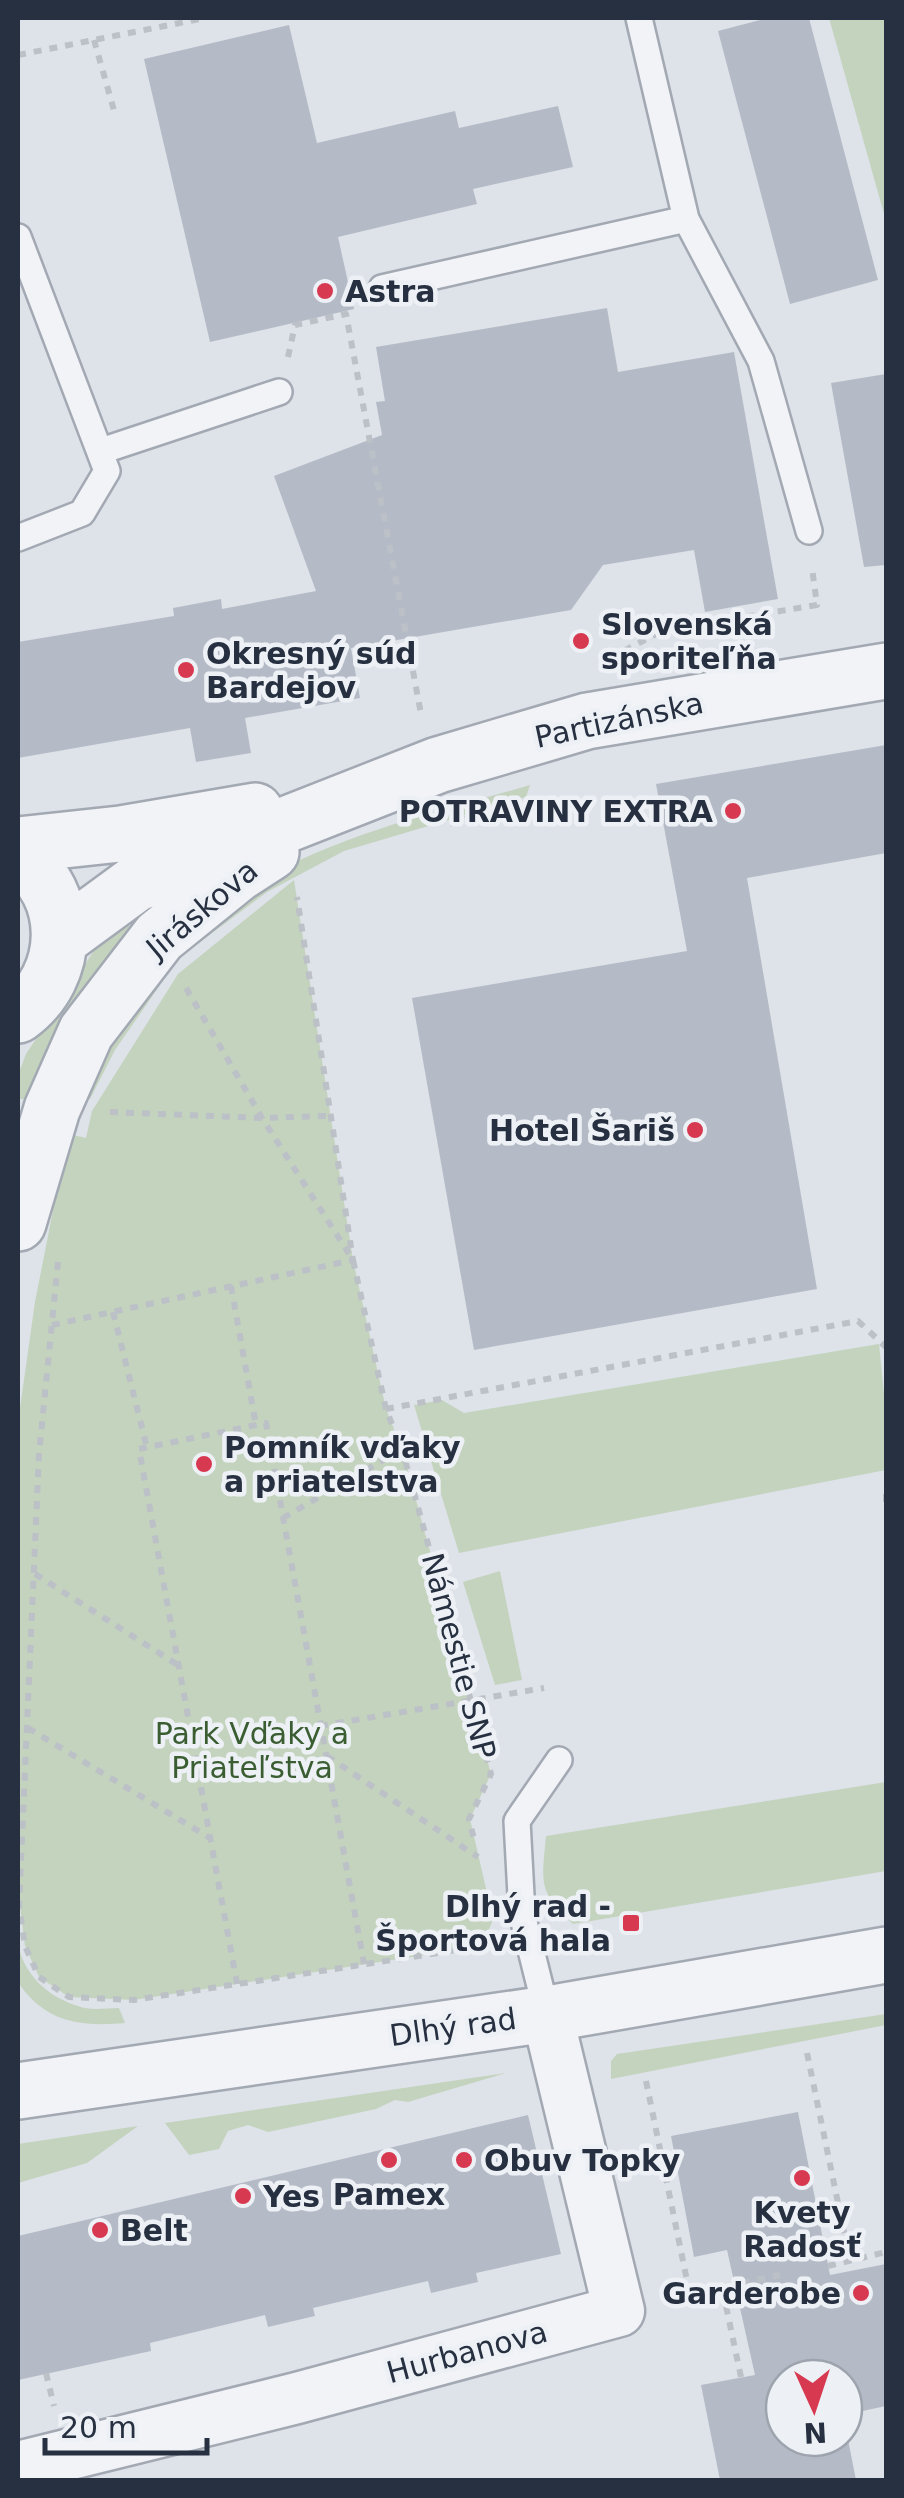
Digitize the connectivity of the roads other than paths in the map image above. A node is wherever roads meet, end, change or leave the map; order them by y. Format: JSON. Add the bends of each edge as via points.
{"nodes":[{"id":1,"x":640,"y":18,"type":"edge"},
{"id":2,"x":686,"y":218,"type":"junction"},
{"id":3,"x":18,"y":237,"type":"edge"},
{"id":4,"x":382,"y":288,"type":"dead end"},
{"id":5,"x":280,"y":392,"type":"road end"},
{"id":6,"x":101,"y":451,"type":"junction"},
{"id":7,"x":808,"y":532,"type":"dead end"},
{"id":8,"x":18,"y":538,"type":"edge"},
{"id":9,"x":886,"y":671,"type":"edge"},
{"id":10,"x":357,"y":794,"type":"junction"},
{"id":11,"x":18,"y":845,"type":"edge"},
{"id":12,"x":18,"y":856,"type":"edge"},
{"id":13,"x":60,"y":938,"type":"junction"},
{"id":14,"x":19,"y":1016,"type":"edge"},
{"id":15,"x":39,"y":1237,"type":"edge"},
{"id":16,"x":559,"y":1760,"type":"dead end"},
{"id":17,"x":886,"y":1956,"type":"edge"},
{"id":18,"x":547,"y":2014,"type":"junction"},
{"id":19,"x":18,"y":2091,"type":"edge"},
{"id":20,"x":18,"y":2468,"type":"edge"}],
"edges":[{"from":1,"to":2,"type":"lane"},
{"from":2,"to":4,"type":"lane"},
{"from":2,"to":7,"type":"lane","via":[[761,361]]},
{"from":3,"to":6,"type":"lane"},
{"from":5,"to":6,"type":"lane"},
{"from":6,"to":8,"type":"lane","via":[[107,471],[82,513]]},
{"from":9,"to":10,"type":"street","name":"Partizánska","via":[[587,721]]},
{"from":10,"to":11,"type":"street","name":"Partizánska"},
{"from":10,"to":13,"type":"street","name":"Partizánska","via":[[134,884]]},
{"from":10,"to":15,"type":"street","name":"Jiráskova","via":[[237,874],[159,937],[86,1032],[52,1109]]},
{"from":12,"to":13,"type":"street","via":[[46,884]]},
{"from":13,"to":14,"type":"street","via":[[49,980]]},
{"from":16,"to":18,"type":"lane","via":[[517,1820],[522,1914]]},
{"from":17,"to":18,"type":"street","name":"Dlhý rad"},
{"from":18,"to":19,"type":"street","name":"Dlhý rad"},
{"from":18,"to":20,"type":"street","name":"Hurbanova","via":[[620,2311]]}]}
